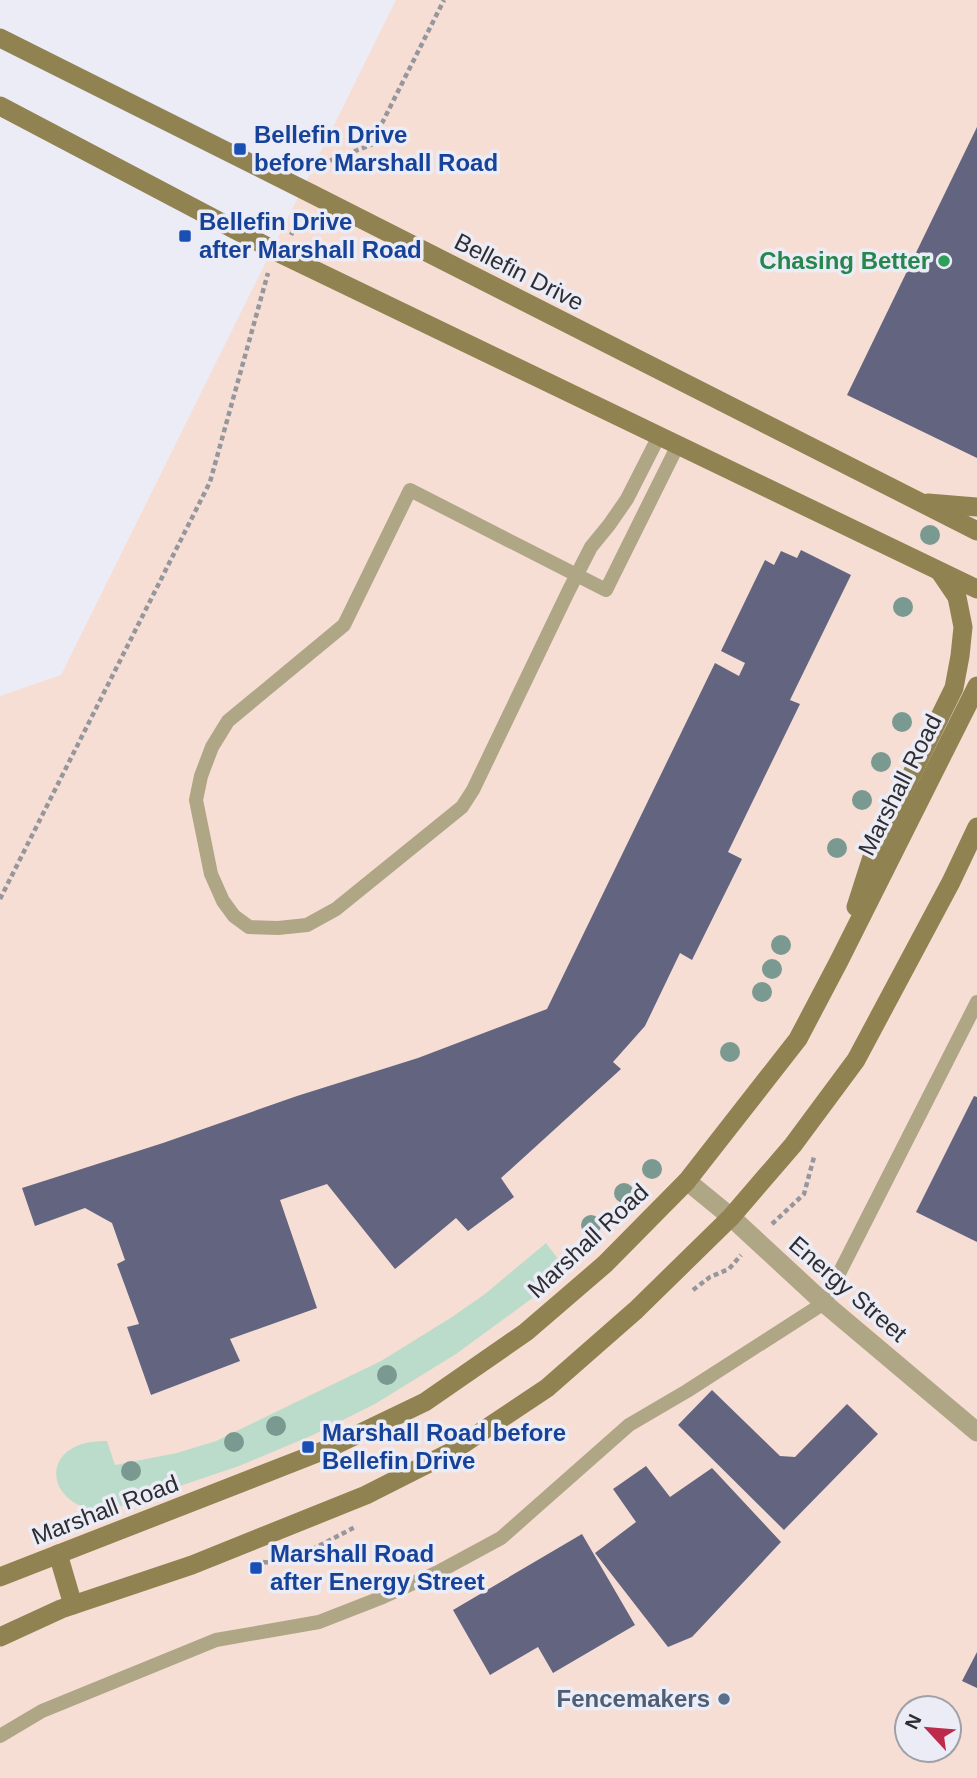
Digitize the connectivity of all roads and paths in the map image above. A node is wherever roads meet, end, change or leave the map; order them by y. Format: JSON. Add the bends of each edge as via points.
{"nodes":[{"id":1,"x":444,"y":0,"type":"edge"},
{"id":2,"x":0,"y":38,"type":"edge"},
{"id":3,"x":0,"y":106,"type":"edge"},
{"id":4,"x":312,"y":194,"type":"junction"},
{"id":5,"x":281,"y":254,"type":"junction"},
{"id":6,"x":659,"y":436,"type":"junction"},
{"id":7,"x":678,"y":445,"type":"junction"},
{"id":8,"x":917,"y":502,"type":"junction"},
{"id":9,"x":977,"y":506,"type":"edge"},
{"id":10,"x":977,"y":531,"type":"edge"},
{"id":11,"x":940,"y":572,"type":"junction"},
{"id":12,"x":577,"y":574,"type":"junction"},
{"id":13,"x":977,"y":589,"type":"edge"},
{"id":14,"x":977,"y":686,"type":"edge"},
{"id":15,"x":977,"y":827,"type":"edge"},
{"id":16,"x":0,"y":899,"type":"edge"},
{"id":17,"x":839,"y":961,"type":"junction"},
{"id":18,"x":977,"y":1002,"type":"edge"},
{"id":19,"x":687,"y":1181,"type":"junction"},
{"id":20,"x":731,"y":1217,"type":"junction"},
{"id":21,"x":824,"y":1303,"type":"junction"},
{"id":22,"x":977,"y":1432,"type":"edge"},
{"id":23,"x":58,"y":1554,"type":"junction"},
{"id":24,"x":0,"y":1577,"type":"edge"},
{"id":25,"x":73,"y":1605,"type":"junction"},
{"id":26,"x":0,"y":1637,"type":"edge"},
{"id":27,"x":0,"y":1736,"type":"edge"}],
"edges":[{"from":1,"to":4,"type":"path","via":[[371,145],[321,164]]},
{"from":2,"to":4,"type":"main road","name":"Bellefin Drive"},
{"from":3,"to":5,"type":"main road"},
{"from":4,"to":5,"type":"path"},
{"from":4,"to":8,"type":"main road","name":"Bellefin Drive"},
{"from":5,"to":6,"type":"main road"},
{"from":5,"to":16,"type":"path","via":[[267,274],[210,482]]},
{"from":6,"to":7,"type":"main road"},
{"from":6,"to":12,"type":"lane","via":[[627,499]]},
{"from":7,"to":11,"type":"main road"},
{"from":7,"to":12,"type":"lane","via":[[606,590]]},
{"from":8,"to":9,"type":"main road"},
{"from":8,"to":10,"type":"main road","name":"Bellefin Drive"},
{"from":11,"to":13,"type":"main road"},
{"from":11,"to":17,"type":"main road","via":[[957,597],[962,627],[954,688],[874,851]]},
{"from":12,"to":12,"type":"lane","via":[[410,490],[344,625],[228,721],[212,747],[195,800],[211,874],[234,916],[249,927],[307,925],[336,909],[462,807]]},
{"from":14,"to":17,"type":"main road","name":"Marshall Road"},
{"from":15,"to":20,"type":"main road","via":[[856,1060],[793,1145]]},
{"from":17,"to":19,"type":"main road","name":"Marshall Road","via":[[798,1039]]},
{"from":18,"to":21,"type":"lane"},
{"from":19,"to":20,"type":"street","name":"Energy Street"},
{"from":19,"to":23,"type":"main road","name":"Marshall Road","via":[[604,1264],[526,1332],[425,1402],[325,1450]]},
{"from":20,"to":21,"type":"street","name":"Energy Street"},
{"from":20,"to":25,"type":"main road","via":[[547,1388],[451,1451],[366,1495]]},
{"from":21,"to":22,"type":"street","name":"Energy Street"},
{"from":21,"to":27,"type":"lane","via":[[629,1425],[502,1538],[440,1571],[319,1622],[216,1640],[42,1711]]},
{"from":23,"to":24,"type":"main road","name":"Marshall Road"},
{"from":23,"to":25,"type":"main road"},
{"from":25,"to":26,"type":"main road"}]}
